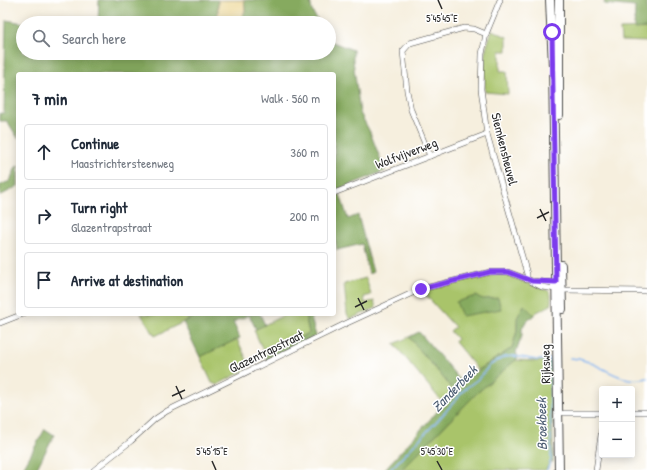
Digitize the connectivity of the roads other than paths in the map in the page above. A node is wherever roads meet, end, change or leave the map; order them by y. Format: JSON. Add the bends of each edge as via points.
{"nodes":[{"id":1,"x":500,"y":0,"type":"edge"},
{"id":2,"x":551,"y":0,"type":"edge"},
{"id":3,"x":559,"y":1,"type":"edge"},
{"id":4,"x":486,"y":34,"type":"junction"},
{"id":5,"x":487,"y":134,"type":"junction"},
{"id":6,"x":430,"y":156,"type":"junction"},
{"id":7,"x":336,"y":192,"type":"edge"},
{"id":8,"x":529,"y":280,"type":"junction"},
{"id":9,"x":558,"y":287,"type":"junction"},
{"id":10,"x":647,"y":291,"type":"edge"},
{"id":11,"x":559,"y":306,"type":"junction"},
{"id":12,"x":18,"y":316,"type":"edge"},
{"id":13,"x":0,"y":323,"type":"edge"},
{"id":14,"x":635,"y":412,"type":"edge"},
{"id":15,"x":647,"y":412,"type":"edge"},
{"id":16,"x":564,"y":413,"type":"junction"},
{"id":17,"x":599,"y":413,"type":"edge"},
{"id":18,"x":599,"y":449,"type":"edge"},
{"id":19,"x":94,"y":470,"type":"edge"},
{"id":20,"x":559,"y":470,"type":"edge"},
{"id":21,"x":564,"y":470,"type":"edge"},
{"id":22,"x":596,"y":470,"type":"edge"}],
"edges":[{"from":1,"to":4,"type":"street","name":"Siemkensheuvel"},
{"from":2,"to":3,"type":"main road","via":[[555,4]]},
{"from":2,"to":9,"type":"main road"},
{"from":3,"to":9,"type":"main road"},
{"from":4,"to":5,"type":"street","name":"Siemkensheuvel","via":[[482,54],[481,89]]},
{"from":4,"to":6,"type":"street","via":[[464,28],[410,43],[403,51],[404,72],[412,110]]},
{"from":5,"to":6,"type":"street","name":"Wolfvijverweg"},
{"from":5,"to":8,"type":"street","name":"Siemkensheuvel"},
{"from":6,"to":7,"type":"street","name":"Wolfvijverweg"},
{"from":8,"to":9,"type":"street","name":"Glazentrapstraat"},
{"from":8,"to":19,"type":"street","name":"Glazentrapstraat","via":[[508,272],[490,272],[421,289],[167,411]]},
{"from":9,"to":10,"type":"street","name":"Glazentrapstraat"},
{"from":9,"to":11,"type":"main road"},
{"from":11,"to":16,"type":"main road","name":"Rijksweg"},
{"from":11,"to":20,"type":"main road","name":"Rijksweg"},
{"from":12,"to":13,"type":"street"},
{"from":14,"to":15,"type":"street"},
{"from":16,"to":17,"type":"street"},
{"from":16,"to":21,"type":"main road","name":"Rijksweg"},
{"from":18,"to":22,"type":"street"}]}
